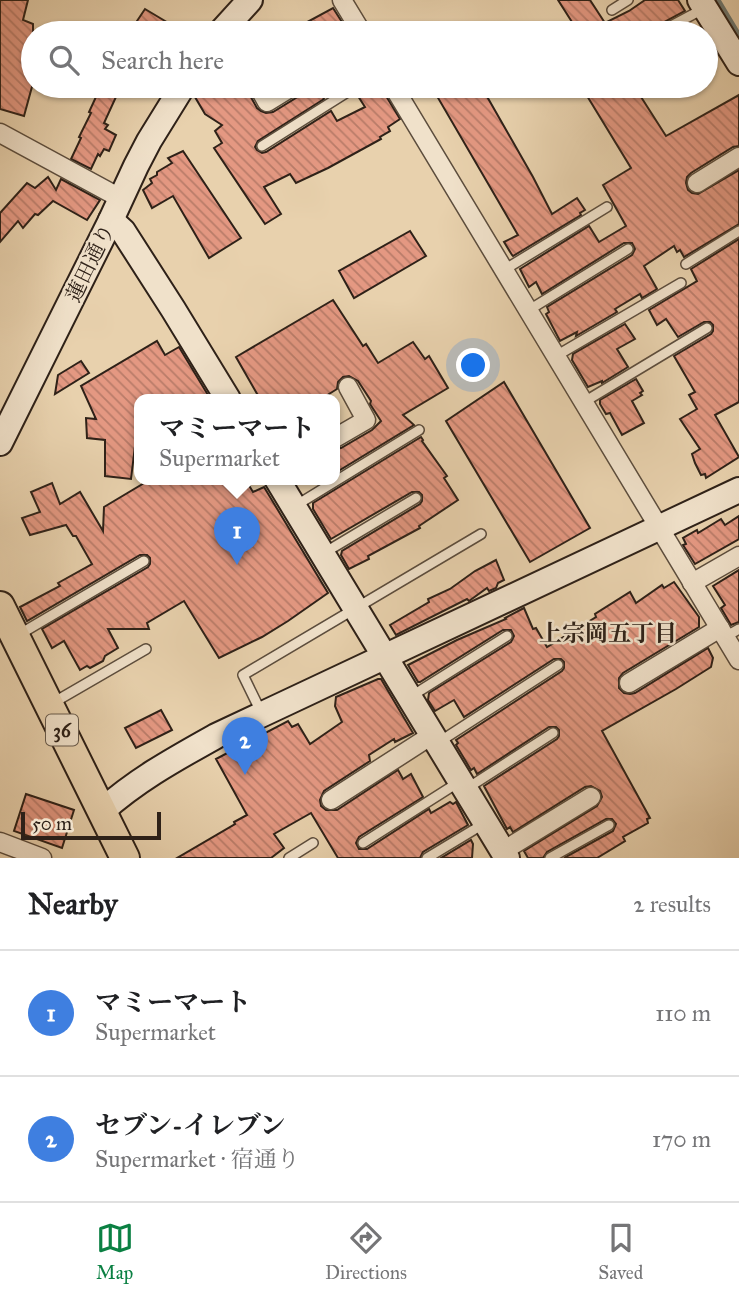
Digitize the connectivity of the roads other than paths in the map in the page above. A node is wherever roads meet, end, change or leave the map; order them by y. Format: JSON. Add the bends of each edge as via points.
{"nodes":[{"id":1,"x":250,"y":0,"type":"edge"},
{"id":2,"x":342,"y":0,"type":"edge"},
{"id":3,"x":628,"y":0,"type":"edge"},
{"id":4,"x":703,"y":4,"type":"edge"},
{"id":5,"x":612,"y":9,"type":"dead end"},
{"id":6,"x":233,"y":21,"type":"edge"},
{"id":7,"x":355,"y":21,"type":"edge"},
{"id":8,"x":677,"y":21,"type":"edge"},
{"id":9,"x":713,"y":21,"type":"edge"},
{"id":10,"x":718,"y":29,"type":"edge"},
{"id":11,"x":739,"y":63,"type":"edge"},
{"id":12,"x":176,"y":98,"type":"edge"},
{"id":13,"x":338,"y":98,"type":"edge"},
{"id":14,"x":400,"y":98,"type":"edge"},
{"id":15,"x":0,"y":133,"type":"edge"},
{"id":16,"x":262,"y":146,"type":"dead end"},
{"id":17,"x":739,"y":156,"type":"edge"},
{"id":18,"x":697,"y":183,"type":"dead end"},
{"id":19,"x":607,"y":207,"type":"dead end"},
{"id":20,"x":116,"y":209,"type":"junction"},
{"id":21,"x":739,"y":231,"type":"edge"},
{"id":22,"x":628,"y":249,"type":"dead end"},
{"id":23,"x":686,"y":264,"type":"dead end"},
{"id":24,"x":504,"y":270,"type":"junction"},
{"id":25,"x":681,"y":282,"type":"dead end"},
{"id":26,"x":529,"y":310,"type":"junction"},
{"id":27,"x":707,"y":328,"type":"dead end"},
{"id":28,"x":556,"y":356,"type":"junction"},
{"id":29,"x":348,"y":387,"type":"dead end"},
{"id":30,"x":225,"y":394,"type":"edge"},
{"id":31,"x":584,"y":402,"type":"junction"},
{"id":32,"x":419,"y":430,"type":"dead end"},
{"id":33,"x":340,"y":435,"type":"edge"},
{"id":34,"x":0,"y":443,"type":"edge"},
{"id":35,"x":340,"y":478,"type":"edge"},
{"id":36,"x":281,"y":485,"type":"edge"},
{"id":37,"x":328,"y":485,"type":"edge"},
{"id":38,"x":739,"y":490,"type":"edge"},
{"id":39,"x":416,"y":498,"type":"dead end"},
{"id":40,"x":293,"y":506,"type":"junction"},
{"id":41,"x":481,"y":534,"type":"dead end"},
{"id":42,"x":664,"y":536,"type":"junction"},
{"id":43,"x":322,"y":554,"type":"junction"},
{"id":44,"x":739,"y":556,"type":"edge"},
{"id":45,"x":144,"y":561,"type":"dead end"},
{"id":46,"x":692,"y":583,"type":"junction"},
{"id":47,"x":0,"y":606,"type":"edge"},
{"id":48,"x":356,"y":609,"type":"junction"},
{"id":49,"x":728,"y":631,"type":"edge"},
{"id":50,"x":507,"y":636,"type":"dead end"},
{"id":51,"x":15,"y":637,"type":"junction"},
{"id":52,"x":146,"y":649,"type":"dead end"},
{"id":53,"x":385,"y":657,"type":"junction"},
{"id":54,"x":739,"y":660,"type":"edge"},
{"id":55,"x":558,"y":665,"type":"dead end"},
{"id":56,"x":629,"y":683,"type":"dead end"},
{"id":57,"x":404,"y":689,"type":"junction"},
{"id":58,"x":49,"y":705,"type":"junction"},
{"id":59,"x":262,"y":715,"type":"junction"},
{"id":60,"x":553,"y":733,"type":"dead end"},
{"id":61,"x":435,"y":739,"type":"junction"},
{"id":62,"x":463,"y":785,"type":"junction"},
{"id":63,"x":591,"y":797,"type":"dead end"},
{"id":64,"x":331,"y":800,"type":"dead end"},
{"id":65,"x":486,"y":822,"type":"junction"},
{"id":66,"x":610,"y":825,"type":"dead end"},
{"id":67,"x":114,"y":840,"type":"edge"},
{"id":68,"x":0,"y":842,"type":"edge"},
{"id":69,"x":313,"y":843,"type":"dead end"},
{"id":70,"x":363,"y":843,"type":"dead end"},
{"id":71,"x":505,"y":855,"type":"edge"},
{"id":72,"x":43,"y":858,"type":"edge"},
{"id":73,"x":289,"y":858,"type":"edge"},
{"id":74,"x":427,"y":858,"type":"edge"},
{"id":75,"x":550,"y":858,"type":"edge"}],
"edges":[{"from":1,"to":6,"type":"street"},
{"from":2,"to":7,"type":"street"},
{"from":3,"to":5,"type":"lane"},
{"from":4,"to":8,"type":"lane"},
{"from":4,"to":9,"type":"street"},
{"from":10,"to":11,"type":"street"},
{"from":12,"to":20,"type":"street","name":"蓮田通り"},
{"from":13,"to":16,"type":"lane"},
{"from":14,"to":24,"type":"street"},
{"from":15,"to":20,"type":"street"},
{"from":17,"to":18,"type":"street"},
{"from":19,"to":24,"type":"lane"},
{"from":20,"to":30,"type":"street","via":[[123,231]]},
{"from":20,"to":34,"type":"street","name":"蓮田通り"},
{"from":21,"to":23,"type":"lane"},
{"from":22,"to":26,"type":"lane"},
{"from":24,"to":26,"type":"street"},
{"from":25,"to":28,"type":"lane"},
{"from":26,"to":28,"type":"street"},
{"from":27,"to":31,"type":"lane"},
{"from":28,"to":31,"type":"street"},
{"from":29,"to":33,"type":"street","via":[[366,420]]},
{"from":31,"to":42,"type":"street"},
{"from":32,"to":35,"type":"lane"},
{"from":36,"to":40,"type":"street"},
{"from":37,"to":40,"type":"lane"},
{"from":38,"to":42,"type":"street"},
{"from":39,"to":43,"type":"lane"},
{"from":40,"to":43,"type":"street"},
{"from":41,"to":48,"type":"lane"},
{"from":42,"to":46,"type":"street"},
{"from":42,"to":53,"type":"street"},
{"from":43,"to":48,"type":"street"},
{"from":44,"to":46,"type":"street"},
{"from":45,"to":51,"type":"lane"},
{"from":46,"to":49,"type":"street"},
{"from":47,"to":51,"type":"main road","number":"36"},
{"from":48,"to":53,"type":"street"},
{"from":48,"to":59,"type":"lane","via":[[243,675]]},
{"from":49,"to":54,"type":"street"},
{"from":49,"to":56,"type":"street"},
{"from":50,"to":57,"type":"lane"},
{"from":51,"to":58,"type":"main road","number":"36"},
{"from":52,"to":58,"type":"lane"},
{"from":53,"to":57,"type":"street"},
{"from":53,"to":59,"type":"street"},
{"from":55,"to":61,"type":"lane"},
{"from":57,"to":61,"type":"street"},
{"from":58,"to":67,"type":"main road","number":"36"},
{"from":59,"to":67,"type":"street","via":[[216,736],[122,794]]},
{"from":60,"to":62,"type":"lane"},
{"from":61,"to":62,"type":"street"},
{"from":61,"to":64,"type":"street"},
{"from":62,"to":65,"type":"street"},
{"from":62,"to":70,"type":"lane"},
{"from":63,"to":71,"type":"street"},
{"from":65,"to":71,"type":"street"},
{"from":65,"to":74,"type":"lane"},
{"from":66,"to":75,"type":"lane"},
{"from":68,"to":72,"type":"street"},
{"from":69,"to":73,"type":"lane"}]}
